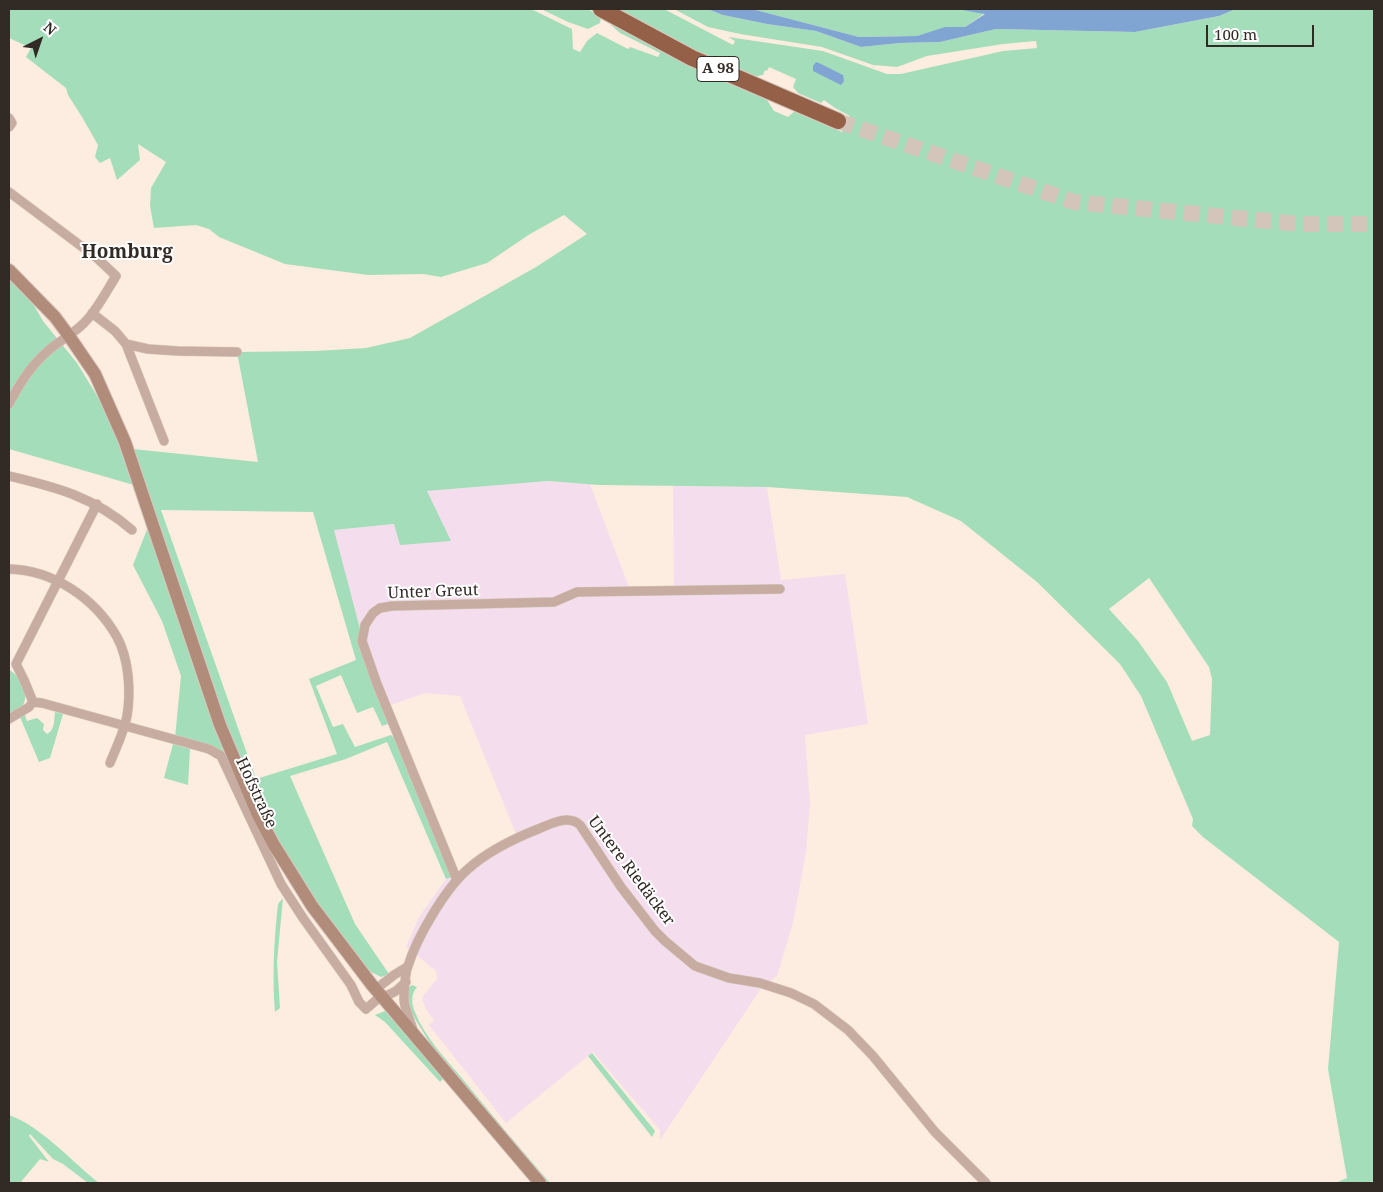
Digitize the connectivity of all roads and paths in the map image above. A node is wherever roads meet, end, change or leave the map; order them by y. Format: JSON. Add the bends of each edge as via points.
{"nodes":[{"id":1,"x":601,"y":9,"type":"edge"},
{"id":2,"x":9,"y":118,"type":"edge"},
{"id":3,"x":838,"y":121,"type":"tunnel mouth"},
{"id":4,"x":9,"y":128,"type":"edge"},
{"id":5,"x":9,"y":192,"type":"edge"},
{"id":6,"x":9,"y":270,"type":"edge"},
{"id":7,"x":92,"y":313,"type":"junction"},
{"id":8,"x":69,"y":336,"type":"junction"},
{"id":9,"x":126,"y":344,"type":"junction"},
{"id":10,"x":237,"y":352,"type":"dead end"},
{"id":11,"x":9,"y":404,"type":"edge"},
{"id":12,"x":164,"y":441,"type":"dead end"},
{"id":13,"x":9,"y":476,"type":"edge"},
{"id":14,"x":97,"y":504,"type":"junction"},
{"id":15,"x":132,"y":530,"type":"dead end"},
{"id":16,"x":9,"y":569,"type":"edge"},
{"id":17,"x":58,"y":581,"type":"junction"},
{"id":18,"x":780,"y":589,"type":"dead end"},
{"id":19,"x":12,"y":665,"type":"edge"},
{"id":20,"x":33,"y":702,"type":"junction"},
{"id":21,"x":9,"y":719,"type":"edge"},
{"id":22,"x":124,"y":727,"type":"junction"},
{"id":23,"x":110,"y":763,"type":"dead end"},
{"id":24,"x":457,"y":880,"type":"junction"},
{"id":25,"x":407,"y":967,"type":"junction"},
{"id":26,"x":406,"y":982,"type":"junction"},
{"id":27,"x":379,"y":992,"type":"junction"},
{"id":28,"x":417,"y":1039,"type":"junction"},
{"id":29,"x":540,"y":1183,"type":"edge"},
{"id":30,"x":986,"y":1183,"type":"edge"}],
"edges":[{"from":1,"to":3,"type":"highway","number":"A 98","via":[[692,58]]},
{"from":2,"to":4,"type":"street","via":[[12,123]]},
{"from":5,"to":7,"type":"street","via":[[116,276]]},
{"from":6,"to":8,"type":"main road","via":[[37,297]]},
{"from":7,"to":8,"type":"street"},
{"from":7,"to":9,"type":"street"},
{"from":8,"to":11,"type":"street","via":[[34,365]]},
{"from":8,"to":27,"type":"main road","via":[[95,374],[125,442],[220,725],[258,815],[312,906]]},
{"from":9,"to":10,"type":"street","via":[[148,349]]},
{"from":9,"to":12,"type":"street"},
{"from":13,"to":14,"type":"street","via":[[62,489]]},
{"from":14,"to":15,"type":"street"},
{"from":14,"to":17,"type":"street"},
{"from":16,"to":17,"type":"street","via":[[23,569]]},
{"from":17,"to":19,"type":"street"},
{"from":17,"to":22,"type":"street","via":[[89,603],[118,638],[128,682]]},
{"from":18,"to":24,"type":"street","name":"Unter Greut","via":[[577,592],[554,602],[392,606],[373,613],[365,625],[362,641]]},
{"from":19,"to":20,"type":"street","via":[[24,680]]},
{"from":20,"to":21,"type":"street","via":[[29,708]]},
{"from":20,"to":22,"type":"street","name":"Hofstraße"},
{"from":22,"to":23,"type":"street"},
{"from":22,"to":27,"type":"street","name":"Hofstraße","via":[[210,749],[221,756],[282,884],[359,1002],[366,1009]]},
{"from":24,"to":25,"type":"street","name":"Untere Riedäcker","via":[[435,910]]},
{"from":24,"to":30,"type":"street","name":"Untere Riedäcker","via":[[489,852],[559,820],[573,820],[580,825],[621,887],[665,941],[695,966],[729,978],[760,983],[814,1004],[848,1030],[873,1056],[935,1132]]},
{"from":25,"to":26,"type":"street","name":"Untere Riedäcker"},
{"from":25,"to":27,"type":"street","via":[[394,974]]},
{"from":26,"to":27,"type":"street","via":[[388,995]]},
{"from":26,"to":28,"type":"street","name":"Untere Riedäcker","via":[[404,1001]]},
{"from":27,"to":28,"type":"main road"},
{"from":28,"to":29,"type":"main road"}]}
